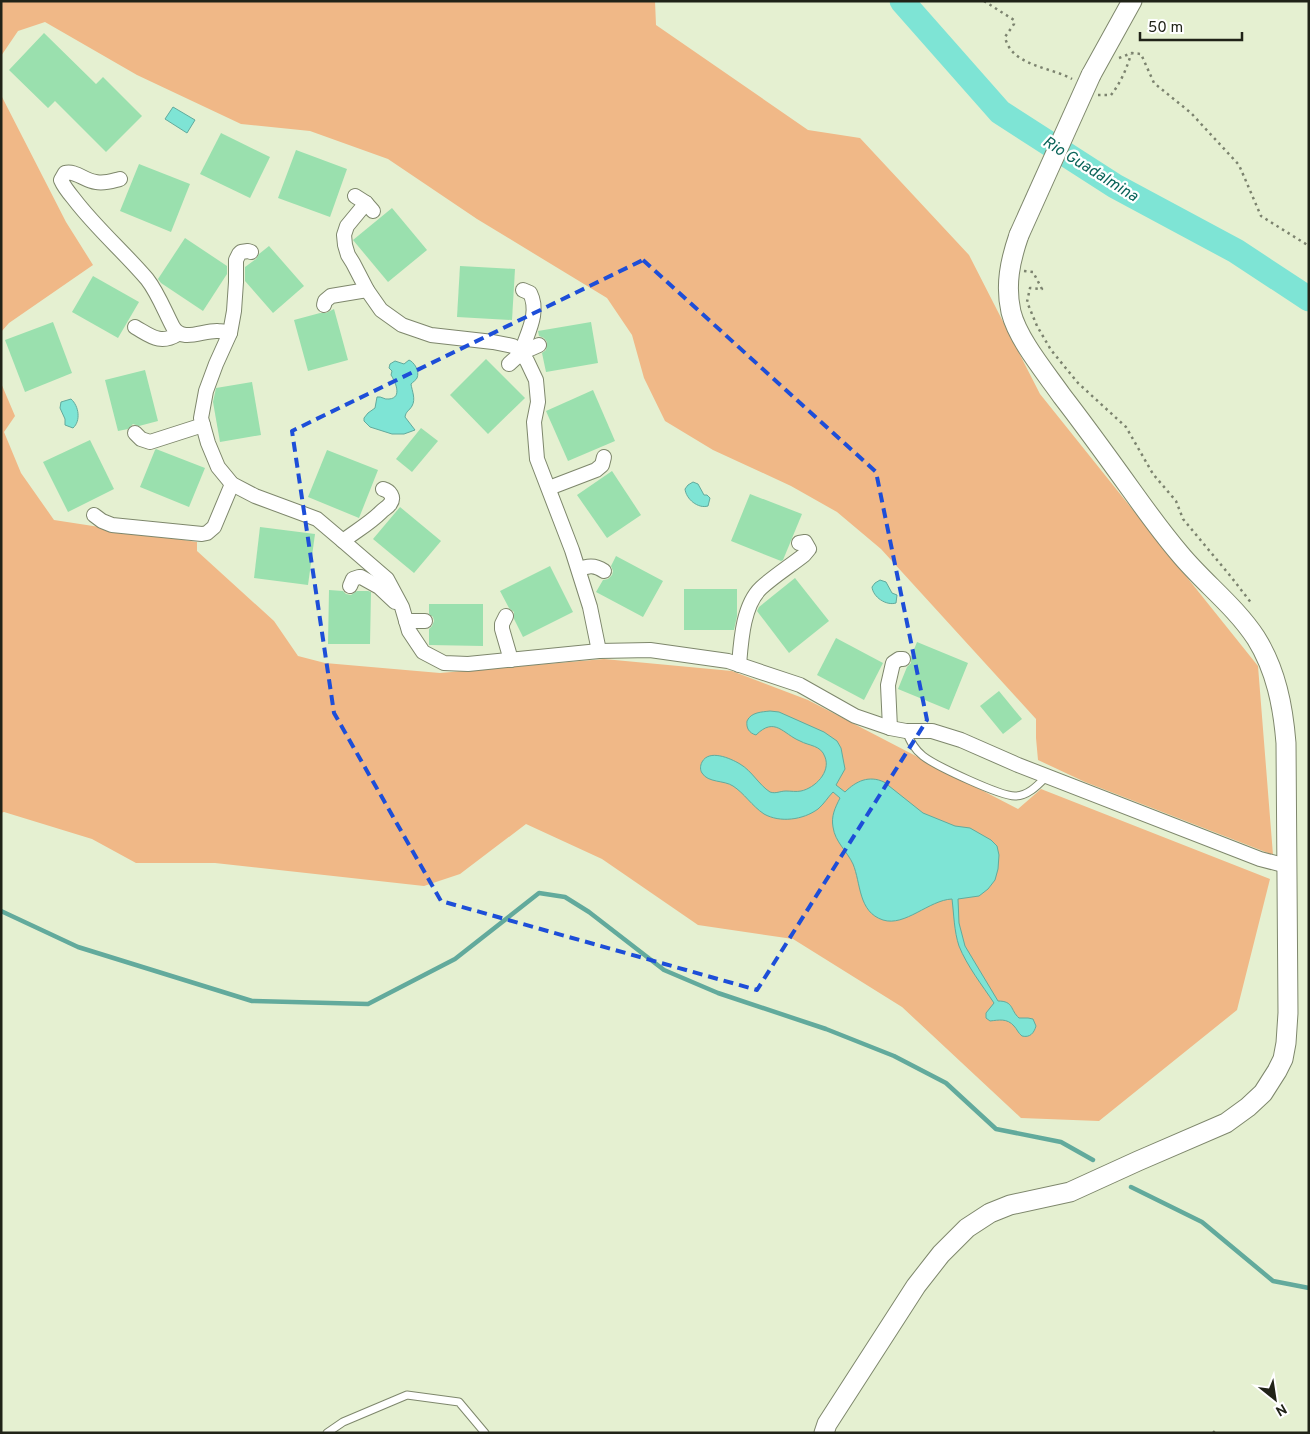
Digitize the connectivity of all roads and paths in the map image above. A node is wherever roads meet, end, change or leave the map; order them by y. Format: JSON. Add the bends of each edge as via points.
{"nodes":[{"id":1,"x":984,"y":1,"type":"edge"},
{"id":2,"x":1132,"y":1,"type":"edge"},
{"id":3,"x":1131,"y":54,"type":"junction"},
{"id":4,"x":1114,"y":62,"type":"dead end"},
{"id":5,"x":1087,"y":83,"type":"junction"},
{"id":6,"x":120,"y":179,"type":"dead end"},
{"id":7,"x":365,"y":203,"type":"dead end"},
{"id":8,"x":1309,"y":246,"type":"edge"},
{"id":9,"x":251,"y":252,"type":"dead end"},
{"id":10,"x":367,"y":290,"type":"junction"},
{"id":11,"x":523,"y":290,"type":"dead end"},
{"id":12,"x":324,"y":306,"type":"dead end"},
{"id":13,"x":135,"y":327,"type":"dead end"},
{"id":14,"x":230,"y":333,"type":"junction"},
{"id":15,"x":178,"y":334,"type":"junction"},
{"id":16,"x":539,"y":345,"type":"dead end"},
{"id":17,"x":521,"y":353,"type":"junction"},
{"id":18,"x":508,"y":364,"type":"dead end"},
{"id":19,"x":203,"y":425,"type":"junction"},
{"id":20,"x":135,"y":433,"type":"dead end"},
{"id":21,"x":604,"y":457,"type":"dead end"},
{"id":22,"x":232,"y":484,"type":"junction"},
{"id":23,"x":549,"y":488,"type":"junction"},
{"id":24,"x":383,"y":489,"type":"dead end"},
{"id":25,"x":94,"y":515,"type":"dead end"},
{"id":26,"x":343,"y":541,"type":"junction"},
{"id":27,"x":799,"y":543,"type":"dead end"},
{"id":28,"x":579,"y":570,"type":"junction"},
{"id":29,"x":604,"y":571,"type":"dead end"},
{"id":30,"x":350,"y":586,"type":"dead end"},
{"id":31,"x":402,"y":606,"type":"junction"},
{"id":32,"x":506,"y":616,"type":"dead end"},
{"id":33,"x":406,"y":621,"type":"junction"},
{"id":34,"x":426,"y":621,"type":"dead end"},
{"id":35,"x":599,"y":651,"type":"junction"},
{"id":36,"x":903,"y":659,"type":"dead end"},
{"id":37,"x":511,"y":660,"type":"junction"},
{"id":38,"x":739,"y":665,"type":"junction"},
{"id":39,"x":890,"y":728,"type":"junction"},
{"id":40,"x":906,"y":731,"type":"junction"},
{"id":41,"x":1047,"y":776,"type":"junction"},
{"id":42,"x":1287,"y":866,"type":"junction"},
{"id":43,"x":328,"y":1433,"type":"edge"},
{"id":44,"x":485,"y":1433,"type":"edge"},
{"id":45,"x":824,"y":1433,"type":"edge"}],
"edges":[{"from":1,"to":5,"type":"path","via":[[1014,20],[1005,36],[1006,43],[1016,55],[1038,67]]},
{"from":2,"to":5,"type":"street"},
{"from":3,"to":4,"type":"path"},
{"from":3,"to":5,"type":"path","via":[[1111,95],[1100,96]]},
{"from":3,"to":8,"type":"path","via":[[1141,54],[1154,83],[1191,113],[1239,165],[1261,216]]},
{"from":5,"to":42,"type":"street","bridge":true,"via":[[1011,257],[1008,280],[1011,313],[1038,362],[1167,539],[1256,638],[1273,674],[1284,717]]},
{"from":6,"to":15,"type":"street","via":[[95,182],[70,172],[65,173],[61,180],[98,228],[149,282]]},
{"from":7,"to":10,"type":"street","via":[[344,235],[348,255]]},
{"from":9,"to":14,"type":"street","via":[[241,252],[236,260]]},
{"from":10,"to":12,"type":"street","via":[[331,296]]},
{"from":10,"to":17,"type":"street","via":[[381,310],[402,325],[431,335],[513,346]]},
{"from":11,"to":17,"type":"street","via":[[531,295],[533,315]]},
{"from":13,"to":15,"type":"street","via":[[159,339]]},
{"from":14,"to":15,"type":"street"},
{"from":14,"to":19,"type":"street","via":[[206,391],[201,418]]},
{"from":16,"to":17,"type":"street"},
{"from":17,"to":18,"type":"street"},
{"from":17,"to":23,"type":"street","via":[[536,380],[538,402],[534,422],[537,459]]},
{"from":19,"to":20,"type":"street","via":[[150,442]]},
{"from":19,"to":22,"type":"street","via":[[218,467]]},
{"from":21,"to":23,"type":"street","via":[[597,473]]},
{"from":22,"to":25,"type":"street","via":[[214,527],[207,533],[112,524]]},
{"from":22,"to":26,"type":"street","via":[[282,513],[316,519]]},
{"from":23,"to":28,"type":"street"},
{"from":24,"to":26,"type":"street","via":[[391,494],[392,500],[385,513]]},
{"from":26,"to":31,"type":"street","via":[[387,579]]},
{"from":27,"to":38,"type":"street","via":[[805,542],[809,549],[776,581],[760,589],[745,604]]},
{"from":28,"to":29,"type":"street","via":[[591,566]]},
{"from":28,"to":35,"type":"street"},
{"from":30,"to":31,"type":"street","via":[[353,579],[361,577]]},
{"from":31,"to":33,"type":"street"},
{"from":32,"to":37,"type":"street","via":[[502,629]]},
{"from":33,"to":34,"type":"street"},
{"from":33,"to":37,"type":"street","via":[[423,652],[444,663]]},
{"from":35,"to":37,"type":"street"},
{"from":35,"to":38,"type":"street","via":[[650,650]]},
{"from":36,"to":39,"type":"street","via":[[893,663],[887,677]]},
{"from":38,"to":39,"type":"street","via":[[800,685],[855,716]]},
{"from":39,"to":40,"type":"street"},
{"from":40,"to":41,"type":"street","via":[[932,731],[961,740]]},
{"from":40,"to":41,"type":"lane","via":[[911,743],[923,756],[1006,794],[1014,796],[1029,792]]},
{"from":41,"to":42,"type":"street","via":[[1260,859]]},
{"from":42,"to":45,"type":"street","via":[[1286,1043],[1283,1059],[1263,1093],[1226,1123],[1070,1192],[1010,1205],[967,1228],[916,1286]]},
{"from":43,"to":44,"type":"lane","via":[[343,1422],[406,1395],[459,1402]]}]}
